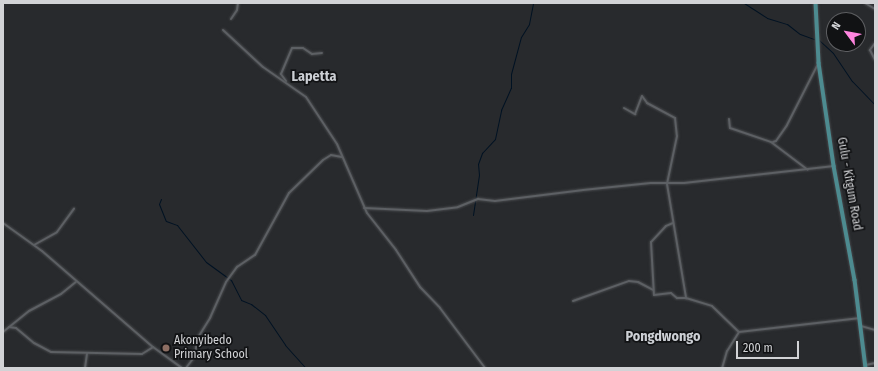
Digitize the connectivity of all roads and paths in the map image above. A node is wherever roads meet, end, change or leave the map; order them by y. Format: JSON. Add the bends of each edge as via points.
{"nodes":[{"id":1,"x":238,"y":3,"type":"edge"},
{"id":2,"x":816,"y":3,"type":"edge"},
{"id":3,"x":865,"y":3,"type":"edge"},
{"id":4,"x":875,"y":9,"type":"edge"},
{"id":5,"x":231,"y":19,"type":"dead end"},
{"id":6,"x":223,"y":30,"type":"dead end"},
{"id":7,"x":875,"y":43,"type":"edge"},
{"id":8,"x":322,"y":53,"type":"dead end"},
{"id":9,"x":875,"y":60,"type":"edge"},
{"id":10,"x":819,"y":63,"type":"junction"},
{"id":11,"x":288,"y":84,"type":"junction"},
{"id":12,"x":624,"y":108,"type":"dead end"},
{"id":13,"x":729,"y":119,"type":"dead end"},
{"id":14,"x":771,"y":142,"type":"junction"},
{"id":15,"x":342,"y":157,"type":"junction"},
{"id":16,"x":834,"y":166,"type":"junction"},
{"id":17,"x":809,"y":171,"type":"junction"},
{"id":18,"x":667,"y":184,"type":"junction"},
{"id":19,"x":364,"y":208,"type":"junction"},
{"id":20,"x":74,"y":209,"type":"dead end"},
{"id":21,"x":3,"y":223,"type":"edge"},
{"id":22,"x":673,"y":223,"type":"junction"},
{"id":23,"x":34,"y":245,"type":"junction"},
{"id":24,"x":76,"y":281,"type":"junction"},
{"id":25,"x":653,"y":290,"type":"junction"},
{"id":26,"x":686,"y":298,"type":"junction"},
{"id":27,"x":573,"y":301,"type":"dead end"},
{"id":28,"x":860,"y":318,"type":"junction"},
{"id":29,"x":16,"y":322,"type":"junction"},
{"id":30,"x":860,"y":326,"type":"junction"},
{"id":31,"x":9,"y":327,"type":"junction"},
{"id":32,"x":15,"y":328,"type":"junction"},
{"id":33,"x":875,"y":330,"type":"edge"},
{"id":34,"x":3,"y":332,"type":"edge"},
{"id":35,"x":739,"y":332,"type":"junction"},
{"id":36,"x":153,"y":347,"type":"junction"},
{"id":37,"x":87,"y":353,"type":"junction"},
{"id":38,"x":875,"y":363,"type":"edge"},
{"id":39,"x":866,"y":367,"type":"edge"},
{"id":40,"x":84,"y":368,"type":"edge"},
{"id":41,"x":182,"y":368,"type":"edge"},
{"id":42,"x":186,"y":368,"type":"edge"},
{"id":43,"x":485,"y":368,"type":"edge"},
{"id":44,"x":722,"y":368,"type":"edge"}],
"edges":[{"from":1,"to":5,"type":"street"},
{"from":2,"to":10,"type":"main road","name":"Gulu - Kitgum Road"},
{"from":3,"to":4,"type":"street"},
{"from":6,"to":11,"type":"street","via":[[263,67]]},
{"from":7,"to":9,"type":"street","via":[[870,50]]},
{"from":8,"to":11,"type":"street","via":[[312,54],[303,48],[292,48],[281,74]]},
{"from":10,"to":14,"type":"street","via":[[787,125],[776,141]]},
{"from":10,"to":16,"type":"main road","name":"Gulu - Kitgum Road"},
{"from":11,"to":15,"type":"street","via":[[306,97]]},
{"from":12,"to":18,"type":"street","via":[[636,114],[642,96],[647,103],[676,118],[677,136]]},
{"from":13,"to":14,"type":"street","via":[[730,128]]},
{"from":14,"to":17,"type":"street"},
{"from":15,"to":19,"type":"street"},
{"from":15,"to":42,"type":"street","via":[[331,155],[323,160],[290,192],[255,255],[226,282],[210,318],[197,339],[195,356]]},
{"from":16,"to":17,"type":"street"},
{"from":16,"to":28,"type":"main road","name":"Gulu - Kitgum Road"},
{"from":17,"to":18,"type":"street"},
{"from":18,"to":19,"type":"street","via":[[583,190],[495,201],[478,200],[458,207],[427,211]]},
{"from":18,"to":22,"type":"street"},
{"from":19,"to":43,"type":"street","via":[[420,287],[440,308]]},
{"from":20,"to":23,"type":"street","via":[[57,232]]},
{"from":21,"to":23,"type":"street"},
{"from":22,"to":25,"type":"street","via":[[650,242]]},
{"from":22,"to":26,"type":"street"},
{"from":23,"to":24,"type":"street"},
{"from":24,"to":29,"type":"street","via":[[62,294],[29,311]]},
{"from":24,"to":36,"type":"street"},
{"from":25,"to":26,"type":"street","via":[[654,295],[671,293],[677,298]]},
{"from":25,"to":27,"type":"street","via":[[639,282],[628,281]]},
{"from":26,"to":35,"type":"street","via":[[712,306]]},
{"from":28,"to":30,"type":"main road","name":"Gulu - Kitgum Road"},
{"from":28,"to":35,"type":"street"},
{"from":29,"to":31,"type":"street"},
{"from":29,"to":32,"type":"street"},
{"from":30,"to":33,"type":"street"},
{"from":30,"to":39,"type":"main road","name":"Gulu - Kitgum Road"},
{"from":31,"to":32,"type":"street"},
{"from":31,"to":34,"type":"street"},
{"from":32,"to":37,"type":"street","via":[[34,344],[49,351]]},
{"from":35,"to":44,"type":"street"},
{"from":36,"to":37,"type":"street","via":[[142,354]]},
{"from":36,"to":41,"type":"street"},
{"from":37,"to":40,"type":"street"},
{"from":38,"to":39,"type":"street"}]}
